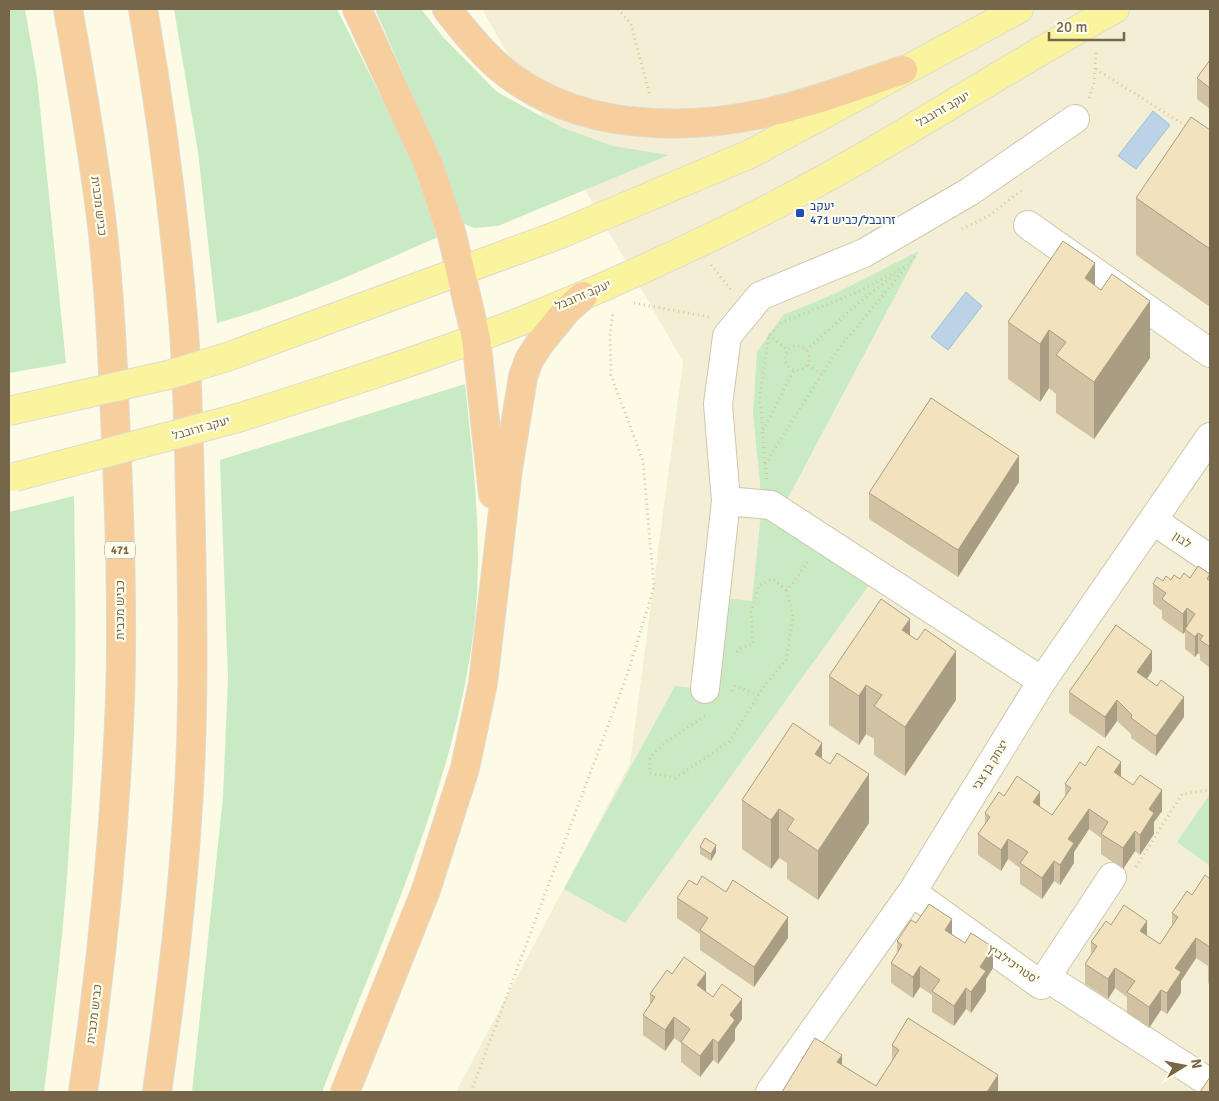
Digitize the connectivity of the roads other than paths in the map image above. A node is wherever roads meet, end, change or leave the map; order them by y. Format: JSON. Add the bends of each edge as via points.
{"nodes":[{"id":1,"x":68,"y":9,"type":"edge"},
{"id":2,"x":143,"y":9,"type":"edge"},
{"id":3,"x":357,"y":9,"type":"edge"},
{"id":4,"x":447,"y":9,"type":"edge"},
{"id":5,"x":1019,"y":9,"type":"edge"},
{"id":6,"x":1106,"y":13,"type":"edge"},
{"id":7,"x":904,"y":70,"type":"junction"},
{"id":8,"x":1076,"y":119,"type":"road end"},
{"id":9,"x":1028,"y":225,"type":"dead end"},
{"id":10,"x":461,"y":271,"type":"junction"},
{"id":11,"x":583,"y":296,"type":"junction"},
{"id":12,"x":476,"y":338,"type":"junction"},
{"id":13,"x":1210,"y":353,"type":"edge"},
{"id":14,"x":9,"y":411,"type":"edge"},
{"id":15,"x":1210,"y":437,"type":"edge"},
{"id":16,"x":12,"y":478,"type":"edge"},
{"id":17,"x":726,"y":501,"type":"junction"},
{"id":18,"x":1154,"y":521,"type":"junction"},
{"id":19,"x":1210,"y":559,"type":"edge"},
{"id":20,"x":493,"y":588,"type":"junction"},
{"id":21,"x":1042,"y":682,"type":"junction"},
{"id":22,"x":719,"y":695,"type":"road end"},
{"id":23,"x":1112,"y":877,"type":"road end"},
{"id":24,"x":912,"y":892,"type":"junction"},
{"id":25,"x":1052,"y":968,"type":"junction"},
{"id":26,"x":1204,"y":1080,"type":"edge"},
{"id":27,"x":83,"y":1092,"type":"edge"},
{"id":28,"x":157,"y":1092,"type":"edge"},
{"id":29,"x":345,"y":1092,"type":"edge"},
{"id":30,"x":770,"y":1092,"type":"edge"}],
"edges":[{"from":1,"to":27,"type":"highway","name":"כביש מכבית","number":"471","via":[[102,227],[120,518],[116,789],[97,997]]},
{"from":2,"to":28,"type":"highway","via":[[183,319],[192,610],[188,817]]},
{"from":3,"to":10,"type":"highway","via":[[429,166]]},
{"from":4,"to":7,"type":"highway","via":[[499,67],[528,88],[560,104],[593,115],[626,120],[711,121],[759,114],[809,102]]},
{"from":5,"to":7,"type":"main road"},
{"from":6,"to":11,"type":"main road","name":"יעקב זרובבל","via":[[782,201]]},
{"from":7,"to":10,"type":"main road","via":[[750,154],[558,235]]},
{"from":8,"to":17,"type":"street","via":[[953,202],[864,253],[760,296],[727,336],[718,404]]},
{"from":9,"to":13,"type":"street"},
{"from":10,"to":12,"type":"highway"},
{"from":10,"to":14,"type":"main road","bridge":true,"via":[[227,357],[168,375]]},
{"from":11,"to":12,"type":"main road","name":"יעקב זרובבל"},
{"from":11,"to":20,"type":"highway","via":[[540,343],[523,377]]},
{"from":12,"to":16,"type":"main road","name":"יעקב זרובבל","bridge":true,"via":[[238,418]]},
{"from":12,"to":20,"type":"highway","via":[[492,481]]},
{"from":15,"to":18,"type":"street","name":"יצחק בן צבי"},
{"from":17,"to":21,"type":"street","via":[[770,505]]},
{"from":17,"to":22,"type":"street"},
{"from":18,"to":19,"type":"street","name":"לבון"},
{"from":18,"to":21,"type":"street","name":"יצחק בן צבי"},
{"from":20,"to":29,"type":"highway","via":[[481,692],[457,797],[426,890]]},
{"from":21,"to":24,"type":"street","name":"יצחק בן צבי"},
{"from":23,"to":25,"type":"street"},
{"from":24,"to":25,"type":"street","name":"סטריכילביץ'","via":[[1041,985]]},
{"from":24,"to":30,"type":"street","name":"יצחק בן צבי"},
{"from":25,"to":26,"type":"street"}]}
